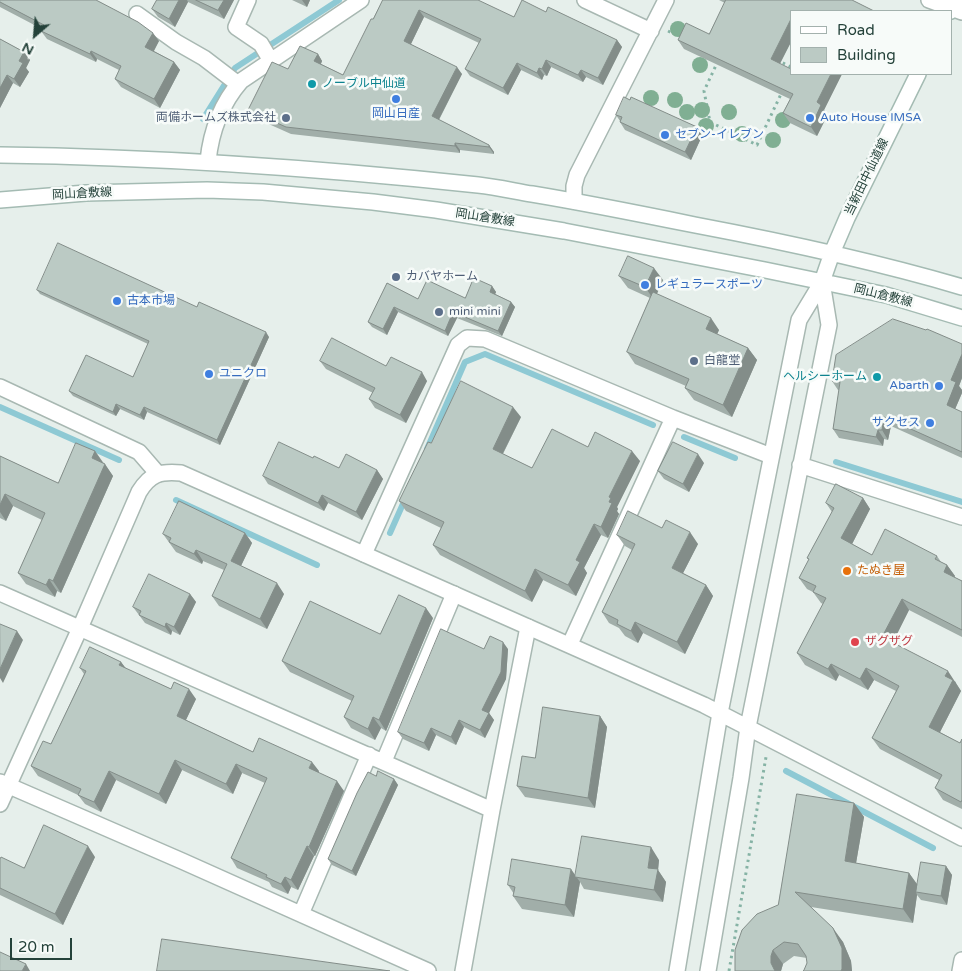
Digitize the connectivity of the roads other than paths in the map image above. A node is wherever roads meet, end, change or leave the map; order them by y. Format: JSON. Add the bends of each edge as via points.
{"nodes":[{"id":1,"x":248,"y":0,"type":"edge"},
{"id":2,"x":361,"y":0,"type":"edge"},
{"id":3,"x":584,"y":0,"type":"edge"},
{"id":4,"x":666,"y":0,"type":"edge"},
{"id":5,"x":930,"y":0,"type":"edge"},
{"id":6,"x":955,"y":8,"type":"edge"},
{"id":7,"x":137,"y":14,"type":"dead end"},
{"id":8,"x":652,"y":28,"type":"junction"},
{"id":9,"x":266,"y":52,"type":"junction"},
{"id":10,"x":918,"y":75,"type":"edge"},
{"id":11,"x":232,"y":79,"type":"junction"},
{"id":12,"x":0,"y":156,"type":"edge"},
{"id":13,"x":208,"y":161,"type":"junction"},
{"id":14,"x":0,"y":200,"type":"edge"},
{"id":15,"x":574,"y":201,"type":"junction"},
{"id":16,"x":832,"y":253,"type":"junction"},
{"id":17,"x":822,"y":282,"type":"junction"},
{"id":18,"x":962,"y":287,"type":"edge"},
{"id":19,"x":962,"y":318,"type":"edge"},
{"id":20,"x":0,"y":387,"type":"edge"},
{"id":21,"x":673,"y":418,"type":"junction"},
{"id":22,"x":771,"y":456,"type":"junction"},
{"id":23,"x":800,"y":465,"type":"junction"},
{"id":24,"x":158,"y":474,"type":"junction"},
{"id":25,"x":962,"y":517,"type":"edge"},
{"id":26,"x":364,"y":554,"type":"junction"},
{"id":27,"x":0,"y":593,"type":"edge"},
{"id":28,"x":454,"y":594,"type":"junction"},
{"id":29,"x":528,"y":627,"type":"junction"},
{"id":30,"x":80,"y":628,"type":"junction"},
{"id":31,"x":570,"y":644,"type":"junction"},
{"id":32,"x":720,"y":713,"type":"junction"},
{"id":33,"x":748,"y":727,"type":"junction"},
{"id":34,"x":370,"y":755,"type":"junction"},
{"id":35,"x":384,"y":762,"type":"junction"},
{"id":36,"x":4,"y":783,"type":"edge"},
{"id":37,"x":0,"y":804,"type":"edge"},
{"id":38,"x":492,"y":810,"type":"junction"},
{"id":39,"x":962,"y":838,"type":"edge"},
{"id":40,"x":301,"y":914,"type":"junction"},
{"id":41,"x":962,"y":960,"type":"edge"},
{"id":42,"x":428,"y":971,"type":"edge"},
{"id":43,"x":463,"y":971,"type":"edge"},
{"id":44,"x":677,"y":971,"type":"edge"},
{"id":45,"x":708,"y":971,"type":"edge"},
{"id":46,"x":960,"y":971,"type":"edge"}],
"edges":[{"from":1,"to":9,"type":"street","via":[[236,27]]},
{"from":2,"to":9,"type":"street"},
{"from":3,"to":8,"type":"street"},
{"from":4,"to":8,"type":"street"},
{"from":5,"to":6,"type":"street"},
{"from":7,"to":11,"type":"street"},
{"from":8,"to":15,"type":"street","via":[[577,175]]},
{"from":9,"to":11,"type":"street"},
{"from":10,"to":16,"type":"street","name":"当新田中仙道線"},
{"from":11,"to":13,"type":"street","via":[[231,92],[210,139]]},
{"from":12,"to":13,"type":"street"},
{"from":13,"to":15,"type":"street","via":[[371,174]]},
{"from":14,"to":17,"type":"street","name":"岡山倉敷線","via":[[86,193],[207,190],[354,201],[436,210],[564,231]]},
{"from":15,"to":16,"type":"street"},
{"from":16,"to":17,"type":"street","name":"当新田中仙道線"},
{"from":16,"to":18,"type":"street"},
{"from":17,"to":19,"type":"street","name":"岡山倉敷線"},
{"from":17,"to":22,"type":"street","name":"当新田中仙道線","via":[[799,320]]},
{"from":17,"to":23,"type":"street","via":[[829,325]]},
{"from":20,"to":24,"type":"street","via":[[139,452]]},
{"from":21,"to":22,"type":"street"},
{"from":21,"to":26,"type":"street","via":[[485,338],[467,338],[458,345]]},
{"from":21,"to":31,"type":"street"},
{"from":22,"to":32,"type":"street","name":"当新田中仙道線"},
{"from":23,"to":25,"type":"street"},
{"from":23,"to":33,"type":"street"},
{"from":24,"to":26,"type":"street","via":[[181,473]]},
{"from":24,"to":30,"type":"street","via":[[146,481],[139,492]]},
{"from":26,"to":28,"type":"street"},
{"from":27,"to":30,"type":"street"},
{"from":28,"to":29,"type":"street"},
{"from":28,"to":35,"type":"street"},
{"from":29,"to":31,"type":"street"},
{"from":29,"to":38,"type":"street"},
{"from":30,"to":34,"type":"street"},
{"from":30,"to":36,"type":"street"},
{"from":31,"to":32,"type":"street"},
{"from":32,"to":33,"type":"street"},
{"from":32,"to":44,"type":"street","name":"当新田中仙道線"},
{"from":33,"to":39,"type":"street"},
{"from":33,"to":45,"type":"street"},
{"from":34,"to":35,"type":"street"},
{"from":34,"to":40,"type":"street"},
{"from":35,"to":38,"type":"street"},
{"from":36,"to":37,"type":"street"},
{"from":36,"to":40,"type":"street"},
{"from":38,"to":43,"type":"street"},
{"from":40,"to":42,"type":"street"},
{"from":41,"to":46,"type":"street"}]}
